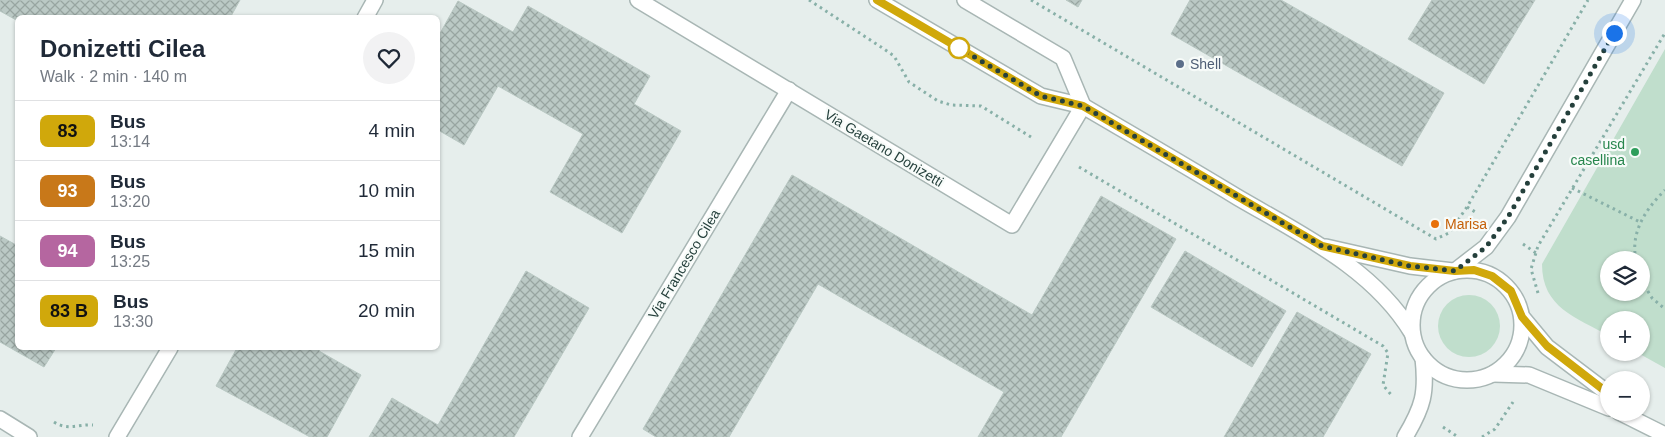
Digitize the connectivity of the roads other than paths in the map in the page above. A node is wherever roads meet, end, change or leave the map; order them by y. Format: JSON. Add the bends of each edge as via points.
{"nodes":[{"id":1,"x":375,"y":0,"type":"edge"},
{"id":2,"x":638,"y":0,"type":"edge"},
{"id":3,"x":876,"y":0,"type":"edge"},
{"id":4,"x":965,"y":0,"type":"edge"},
{"id":5,"x":1633,"y":0,"type":"edge"},
{"id":6,"x":367,"y":15,"type":"edge"},
{"id":7,"x":789,"y":90,"type":"junction"},
{"id":8,"x":1083,"y":106,"type":"junction"},
{"id":9,"x":1322,"y":246,"type":"junction"},
{"id":10,"x":1455,"y":271,"type":"junction"},
{"id":11,"x":1522,"y":317,"type":"junction"},
{"id":12,"x":1412,"y":333,"type":"junction"},
{"id":13,"x":169,"y":350,"type":"edge"},
{"id":14,"x":1422,"y":358,"type":"junction"},
{"id":15,"x":1493,"y":374,"type":"junction"},
{"id":16,"x":1600,"y":387,"type":"edge"},
{"id":17,"x":1600,"y":404,"type":"edge"},
{"id":18,"x":0,"y":419,"type":"edge"},
{"id":19,"x":1639,"y":421,"type":"edge"},
{"id":20,"x":1642,"y":421,"type":"edge"},
{"id":21,"x":1646,"y":424,"type":"junction"},
{"id":22,"x":1665,"y":435,"type":"edge"},
{"id":23,"x":30,"y":437,"type":"edge"},
{"id":24,"x":117,"y":437,"type":"edge"},
{"id":25,"x":580,"y":437,"type":"edge"},
{"id":26,"x":1405,"y":437,"type":"edge"}],
"edges":[{"from":1,"to":6,"type":"street"},
{"from":2,"to":7,"type":"street","name":"Via Gaetano Donizetti"},
{"from":3,"to":8,"type":"street","via":[[1041,96]]},
{"from":4,"to":8,"type":"street","via":[[1063,58]]},
{"from":5,"to":10,"type":"street","via":[[1508,217],[1486,247]]},
{"from":7,"to":8,"type":"street","name":"Via Gaetano Donizetti","via":[[1012,225]]},
{"from":7,"to":25,"type":"street","name":"Via Francesco Cilea"},
{"from":8,"to":9,"type":"street"},
{"from":9,"to":10,"type":"street","via":[[1410,266]]},
{"from":9,"to":12,"type":"street","via":[[1378,289]]},
{"from":10,"to":11,"type":"street","via":[[1474,270],[1500,281],[1514,296]]},
{"from":10,"to":12,"type":"street","via":[[1435,280],[1422,294],[1413,315]]},
{"from":11,"to":15,"type":"street","via":[[1518,347],[1509,361]]},
{"from":11,"to":16,"type":"street","via":[[1547,346]]},
{"from":12,"to":14,"type":"street"},
{"from":13,"to":24,"type":"street"},
{"from":14,"to":15,"type":"street","via":[[1439,372],[1459,380]]},
{"from":14,"to":26,"type":"street","via":[[1425,395],[1419,414]]},
{"from":15,"to":17,"type":"street","via":[[1529,375]]},
{"from":18,"to":23,"type":"street"},
{"from":19,"to":21,"type":"street"},
{"from":20,"to":21,"type":"street"},
{"from":21,"to":22,"type":"street"}]}
